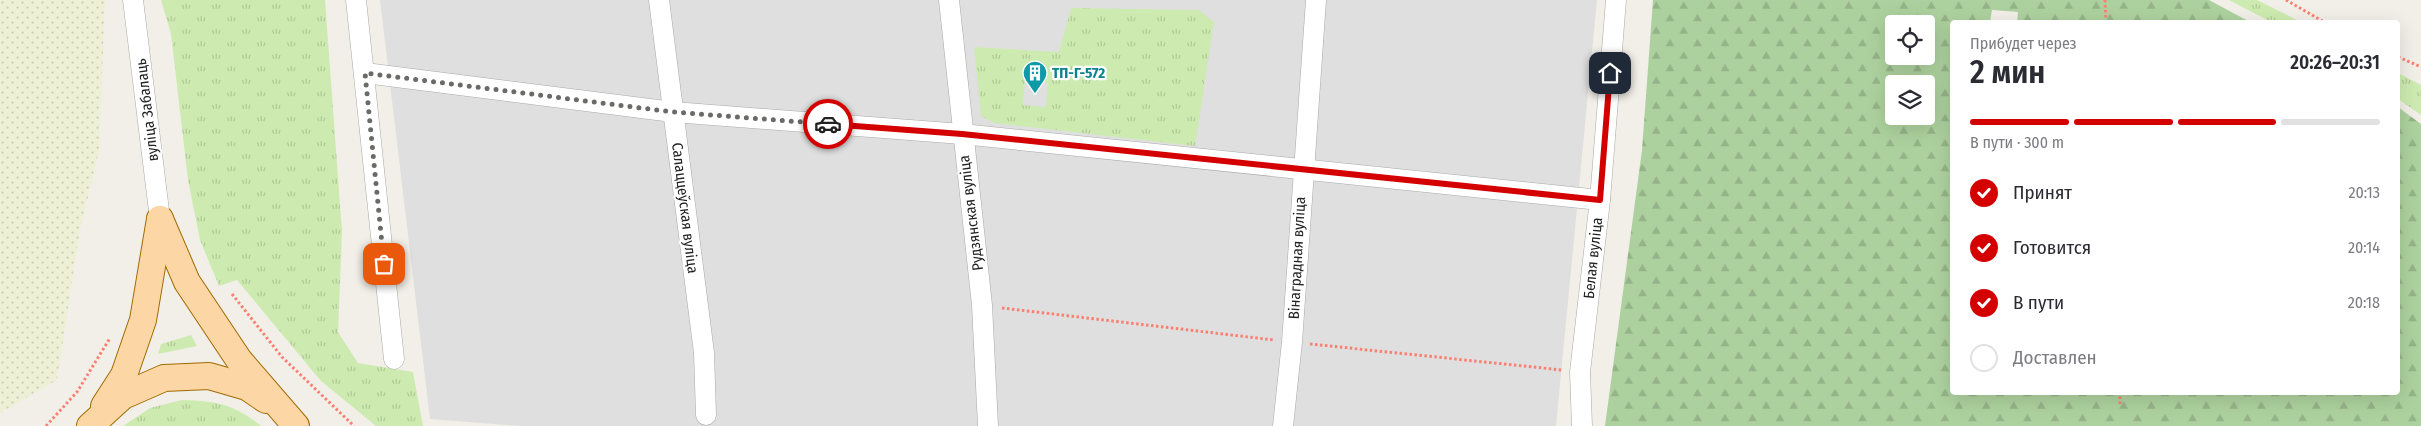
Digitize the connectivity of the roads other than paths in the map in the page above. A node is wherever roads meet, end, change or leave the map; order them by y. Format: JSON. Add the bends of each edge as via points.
{"nodes":[{"id":1,"x":133,"y":0,"type":"edge"},
{"id":2,"x":356,"y":0,"type":"edge"},
{"id":3,"x":659,"y":0,"type":"edge"},
{"id":4,"x":949,"y":0,"type":"edge"},
{"id":5,"x":1316,"y":0,"type":"edge"},
{"id":6,"x":1616,"y":0,"type":"edge"},
{"id":7,"x":365,"y":73,"type":"junction"},
{"id":8,"x":673,"y":112,"type":"junction"},
{"id":9,"x":962,"y":134,"type":"junction"},
{"id":10,"x":1303,"y":169,"type":"junction"},
{"id":11,"x":1600,"y":200,"type":"junction"},
{"id":12,"x":160,"y":220,"type":"junction"},
{"id":13,"x":394,"y":359,"type":"dead end"},
{"id":14,"x":706,"y":415,"type":"dead end"},
{"id":15,"x":295,"y":422,"type":"edge"},
{"id":16,"x":90,"y":426,"type":"edge"},
{"id":17,"x":988,"y":426,"type":"edge"},
{"id":18,"x":1283,"y":426,"type":"edge"},
{"id":19,"x":1582,"y":426,"type":"edge"}],
"edges":[{"from":1,"to":12,"type":"street","name":"вуліца Забалаць"},
{"from":2,"to":7,"type":"street"},
{"from":3,"to":8,"type":"street","name":"Салаццеўская вуліца"},
{"from":4,"to":9,"type":"street","name":"Рудзянская вуліца"},
{"from":5,"to":10,"type":"street","name":"Вінаградная вуліца"},
{"from":6,"to":11,"type":"street","name":"Белая вуліца"},
{"from":7,"to":8,"type":"street"},
{"from":7,"to":13,"type":"street"},
{"from":8,"to":9,"type":"street"},
{"from":8,"to":14,"type":"street","name":"Салаццеўская вуліца","via":[[704,353]]},
{"from":9,"to":10,"type":"street"},
{"from":9,"to":17,"type":"street","name":"Рудзянская вуліца","via":[[982,305]]},
{"from":10,"to":11,"type":"street"},
{"from":10,"to":18,"type":"street","name":"Вінаградная вуліца"},
{"from":11,"to":19,"type":"street","name":"Белая вуліца","via":[[1580,372]]},
{"from":12,"to":15,"type":"main road","via":[[187,282],[239,360]]},
{"from":12,"to":16,"type":"main road","via":[[138,335],[124,375]]},
{"from":15,"to":16,"type":"main road","via":[[247,387],[209,376],[164,378],[123,396]]}]}
